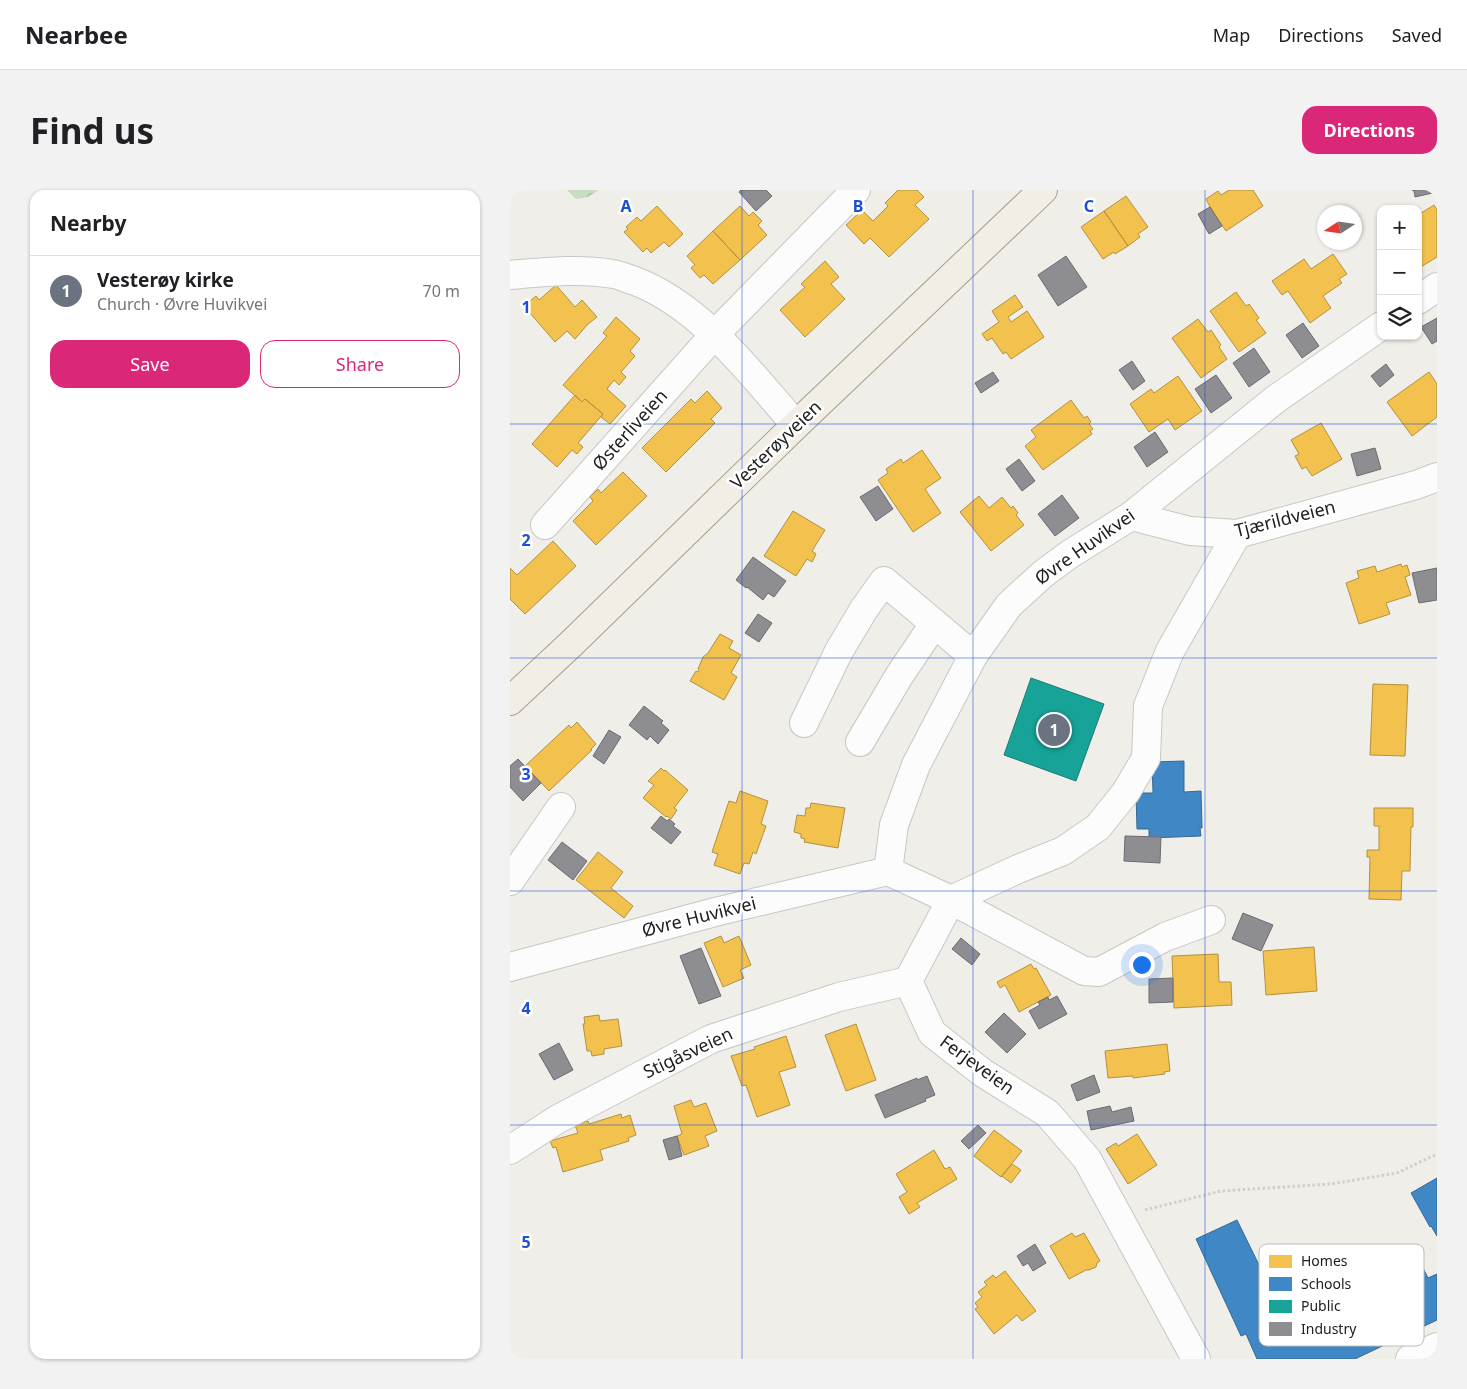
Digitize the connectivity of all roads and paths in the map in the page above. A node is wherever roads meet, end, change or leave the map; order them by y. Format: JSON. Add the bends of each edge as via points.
{"nodes":[{"id":1,"x":856,"y":190,"type":"edge"},
{"id":2,"x":1043,"y":190,"type":"edge"},
{"id":3,"x":510,"y":275,"type":"edge"},
{"id":4,"x":1437,"y":287,"type":"edge"},
{"id":5,"x":1422,"y":297,"type":"edge"},
{"id":6,"x":1377,"y":329,"type":"edge"},
{"id":7,"x":715,"y":334,"type":"junction"},
{"id":8,"x":796,"y":425,"type":"junction"},
{"id":9,"x":1437,"y":477,"type":"edge"},
{"id":10,"x":1131,"y":516,"type":"junction"},
{"id":11,"x":545,"y":525,"type":"dead end"},
{"id":12,"x":1237,"y":534,"type":"junction"},
{"id":13,"x":934,"y":624,"type":"junction"},
{"id":14,"x":973,"y":656,"type":"junction"},
{"id":15,"x":510,"y":701,"type":"edge"},
{"id":16,"x":804,"y":723,"type":"dead end"},
{"id":17,"x":860,"y":742,"type":"dead end"},
{"id":18,"x":562,"y":807,"type":"dead end"},
{"id":19,"x":888,"y":871,"type":"junction"},
{"id":20,"x":510,"y":881,"type":"edge"},
{"id":21,"x":951,"y":900,"type":"junction"},
{"id":22,"x":1211,"y":920,"type":"dead end"},
{"id":23,"x":510,"y":967,"type":"edge"},
{"id":24,"x":908,"y":981,"type":"junction"},
{"id":25,"x":510,"y":1150,"type":"edge"},
{"id":26,"x":1437,"y":1154,"type":"edge"},
{"id":27,"x":1119,"y":1217,"type":"junction"},
{"id":28,"x":1437,"y":1347,"type":"edge"},
{"id":29,"x":1196,"y":1359,"type":"edge"},
{"id":30,"x":1410,"y":1359,"type":"edge"}],
"edges":[{"from":1,"to":7,"type":"street","name":"Østerliveien"},
{"from":2,"to":8,"type":"main road","name":"Vesterøyveien"},
{"from":3,"to":7,"type":"street","via":[[589,271],[615,274],[667,296]]},
{"from":4,"to":5,"type":"street"},
{"from":6,"to":10,"type":"street","name":"Øvre Huvikvei","via":[[1276,399]]},
{"from":7,"to":8,"type":"street"},
{"from":7,"to":11,"type":"street","name":"Østerliveien"},
{"from":8,"to":15,"type":"main road","name":"Vesterøyveien"},
{"from":9,"to":12,"type":"street","name":"Tjærildveien"},
{"from":10,"to":12,"type":"street","name":"Tjærildveien","via":[[1190,531]]},
{"from":10,"to":14,"type":"street","name":"Øvre Huvikvei","via":[[1043,574],[1010,605]]},
{"from":12,"to":21,"type":"street","via":[[1170,651],[1148,706],[1146,758],[1126,792],[1098,827],[1063,850]]},
{"from":13,"to":14,"type":"street"},
{"from":13,"to":16,"type":"street","via":[[884,581],[839,650]]},
{"from":13,"to":17,"type":"street"},
{"from":14,"to":19,"type":"street","name":"Øvre Huvikvei","via":[[916,765],[894,826]]},
{"from":18,"to":20,"type":"street"},
{"from":19,"to":21,"type":"street"},
{"from":19,"to":23,"type":"street","name":"Øvre Huvikvei","via":[[719,911]]},
{"from":21,"to":22,"type":"street","via":[[1084,970],[1099,972],[1165,937]]},
{"from":21,"to":24,"type":"street"},
{"from":24,"to":25,"type":"street","name":"Stigåsveien","via":[[839,996],[711,1038],[558,1119]]},
{"from":24,"to":27,"type":"street","name":"Ferjeveien","via":[[932,1032],[983,1073],[1048,1113],[1087,1159]]},
{"from":26,"to":27,"type":"path","via":[[1397,1173],[1331,1184],[1221,1191]]},
{"from":27,"to":29,"type":"street","name":"Ferjeveien"},
{"from":28,"to":30,"type":"street"}]}
